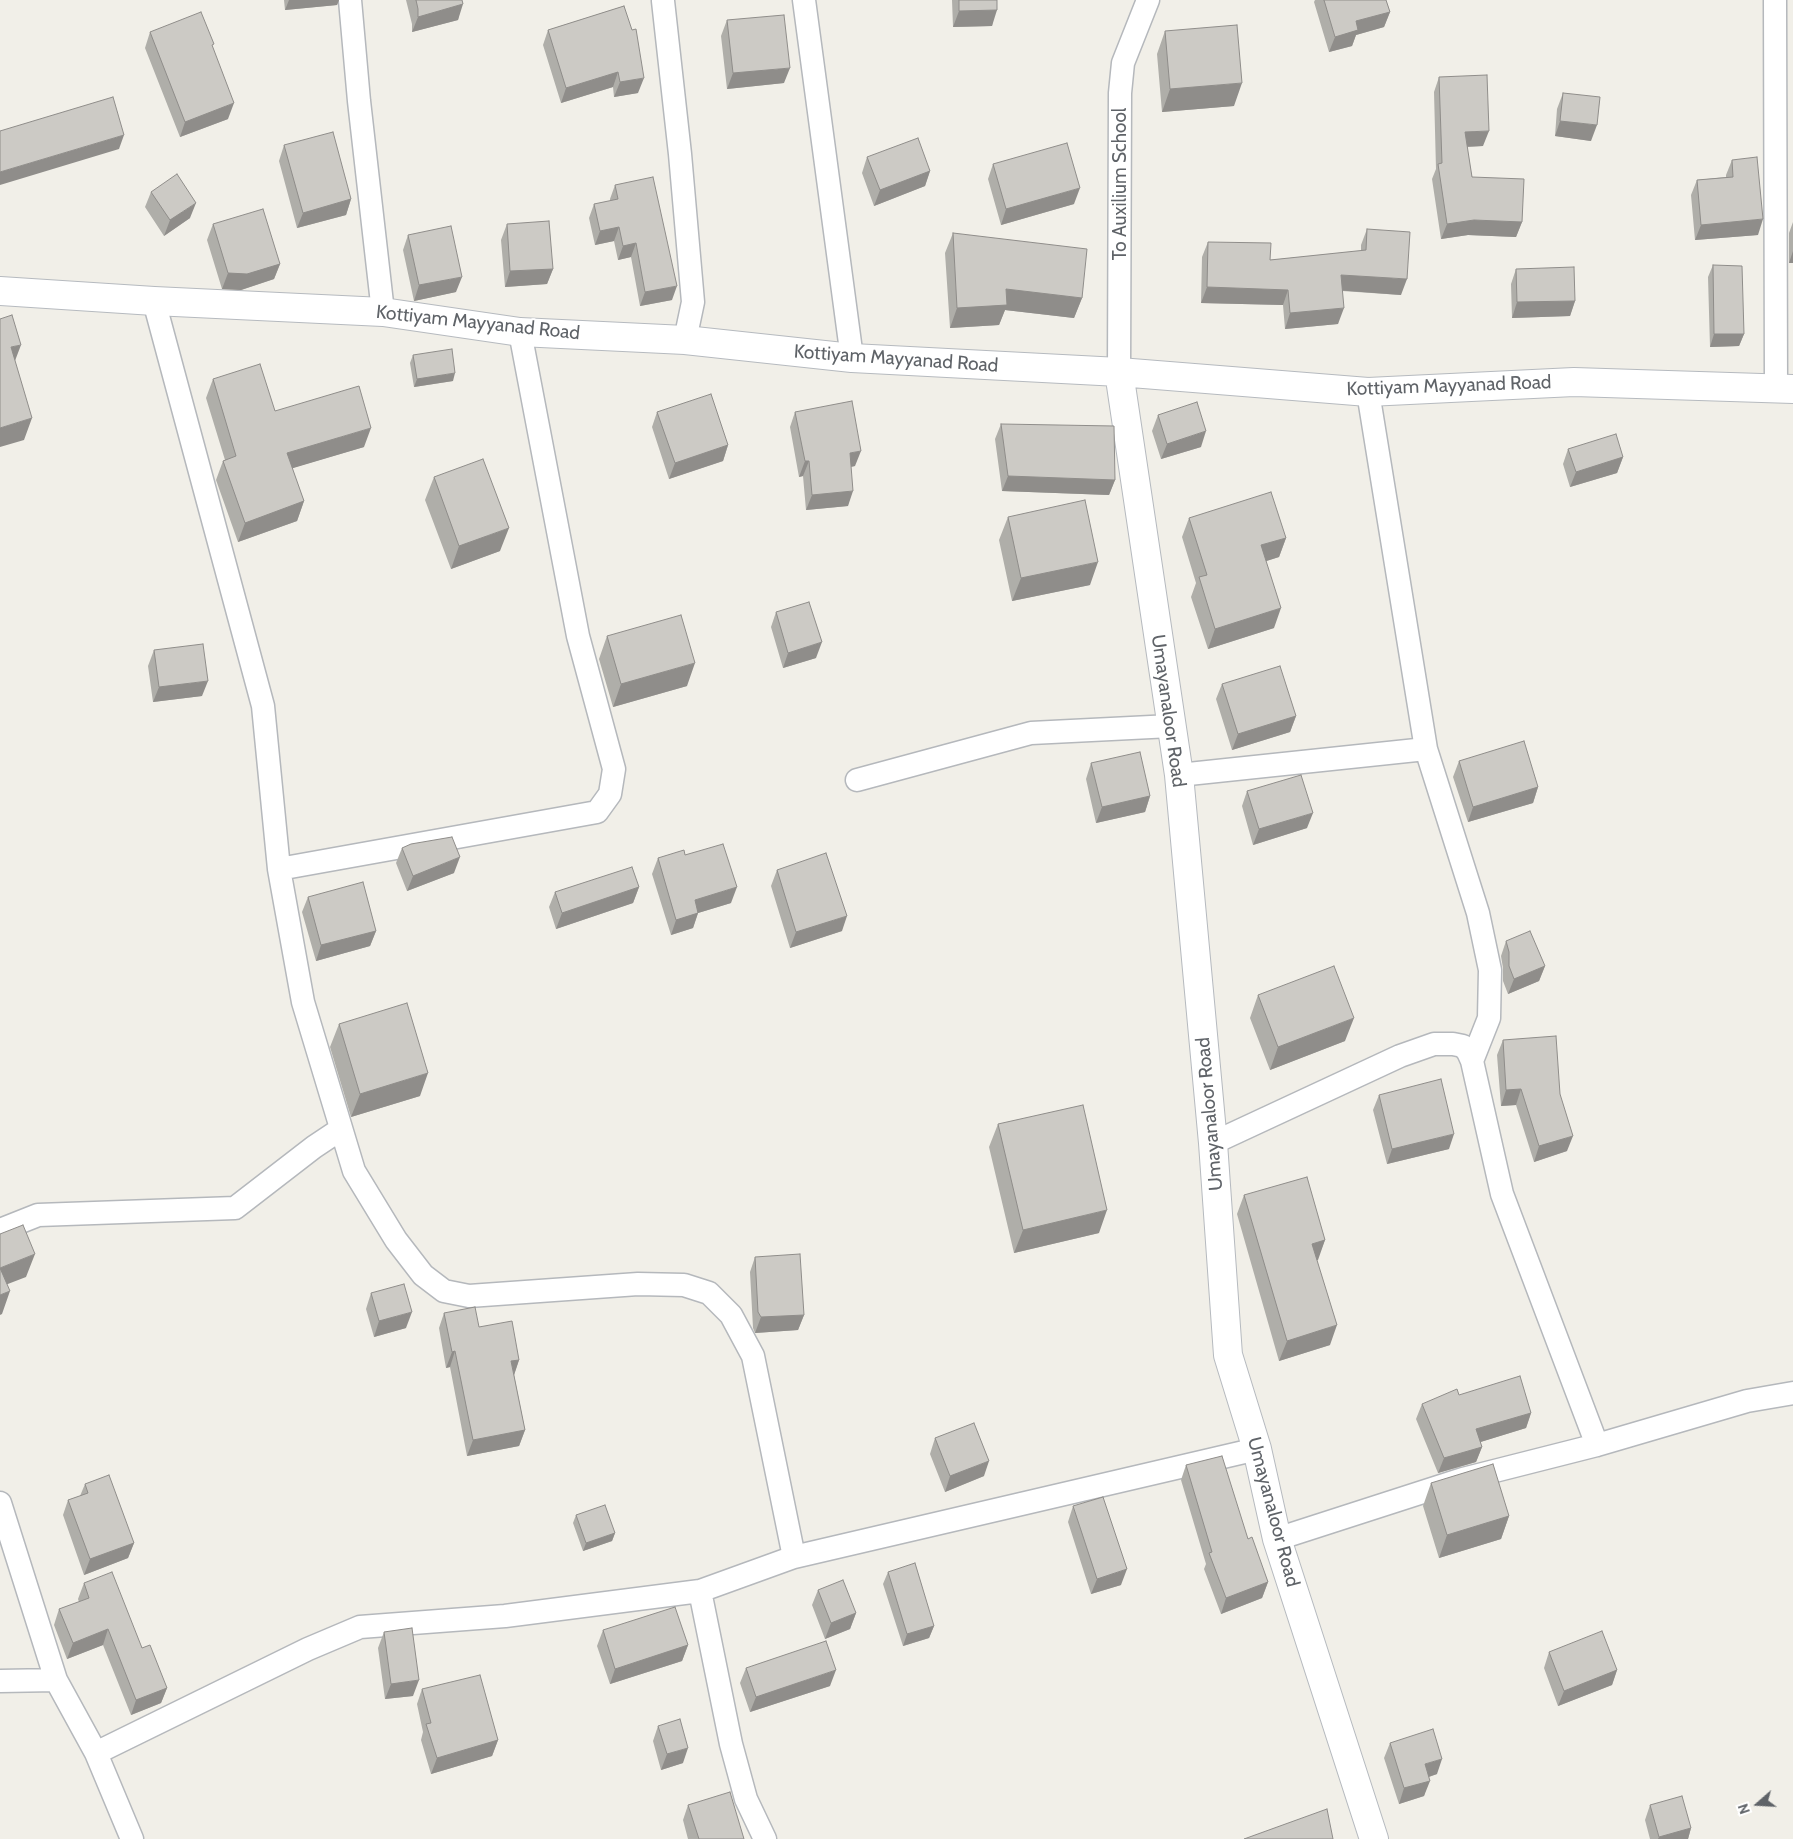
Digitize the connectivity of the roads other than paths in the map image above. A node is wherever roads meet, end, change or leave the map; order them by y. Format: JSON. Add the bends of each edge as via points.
{"nodes":[{"id":1,"x":350,"y":0,"type":"edge"},
{"id":2,"x":804,"y":0,"type":"edge"},
{"id":3,"x":1148,"y":0,"type":"edge"},
{"id":4,"x":663,"y":1,"type":"edge"},
{"id":5,"x":1781,"y":1,"type":"edge"},
{"id":6,"x":0,"y":291,"type":"edge"},
{"id":7,"x":154,"y":302,"type":"junction"},
{"id":8,"x":383,"y":312,"type":"junction"},
{"id":9,"x":520,"y":332,"type":"junction"},
{"id":10,"x":685,"y":340,"type":"junction"},
{"id":11,"x":852,"y":358,"type":"junction"},
{"id":12,"x":1119,"y":372,"type":"junction"},
{"id":13,"x":1785,"y":389,"type":"edge"},
{"id":14,"x":1368,"y":392,"type":"junction"},
{"id":15,"x":1171,"y":726,"type":"junction"},
{"id":16,"x":1426,"y":749,"type":"junction"},
{"id":17,"x":1179,"y":775,"type":"junction"},
{"id":18,"x":857,"y":780,"type":"dead end"},
{"id":19,"x":280,"y":869,"type":"junction"},
{"id":20,"x":1472,"y":1061,"type":"junction"},
{"id":21,"x":341,"y":1129,"type":"junction"},
{"id":22,"x":1214,"y":1142,"type":"junction"},
{"id":23,"x":0,"y":1230,"type":"edge"},
{"id":24,"x":1793,"y":1393,"type":"edge"},
{"id":25,"x":1597,"y":1445,"type":"junction"},
{"id":26,"x":1257,"y":1449,"type":"junction"},
{"id":27,"x":0,"y":1503,"type":"edge"},
{"id":28,"x":1277,"y":1539,"type":"junction"},
{"id":29,"x":794,"y":1557,"type":"junction"},
{"id":30,"x":700,"y":1591,"type":"junction"},
{"id":31,"x":56,"y":1680,"type":"junction"},
{"id":32,"x":0,"y":1681,"type":"edge"},
{"id":33,"x":96,"y":1753,"type":"junction"},
{"id":34,"x":132,"y":1839,"type":"edge"},
{"id":35,"x":765,"y":1839,"type":"edge"},
{"id":36,"x":1374,"y":1839,"type":"edge"}],
"edges":[{"from":1,"to":8,"type":"street"},
{"from":2,"to":11,"type":"street"},
{"from":3,"to":12,"type":"street","name":"To Auxilium School","via":[[1124,63],[1120,93]]},
{"from":4,"to":10,"type":"street","via":[[693,302]]},
{"from":5,"to":13,"type":"street"},
{"from":6,"to":7,"type":"main road","name":"Kottiyam Mayyanad Road"},
{"from":7,"to":8,"type":"main road","name":"Kottiyam Mayyanad Road"},
{"from":7,"to":19,"type":"street","via":[[263,706]]},
{"from":8,"to":9,"type":"main road","name":"Kottiyam Mayyanad Road"},
{"from":9,"to":10,"type":"main road","name":"Kottiyam Mayyanad Road"},
{"from":9,"to":19,"type":"street","via":[[578,636],[614,769],[610,794],[597,812]]},
{"from":10,"to":11,"type":"main road","name":"Kottiyam Mayyanad Road"},
{"from":11,"to":12,"type":"main road","name":"Kottiyam Mayyanad Road"},
{"from":12,"to":14,"type":"main road","name":"Kottiyam Mayyanad Road"},
{"from":12,"to":15,"type":"main road","name":"Umayanaloor Road"},
{"from":13,"to":14,"type":"main road","name":"Kottiyam Mayyanad Road","via":[[1574,382]]},
{"from":14,"to":16,"type":"street"},
{"from":15,"to":17,"type":"main road","name":"Umayanaloor Road"},
{"from":15,"to":18,"type":"street","via":[[1031,733]]},
{"from":16,"to":17,"type":"street"},
{"from":16,"to":20,"type":"street","via":[[1478,913],[1490,970],[1489,1018]]},
{"from":17,"to":22,"type":"main road","name":"Umayanaloor Road"},
{"from":19,"to":21,"type":"street","via":[[303,1002]]},
{"from":20,"to":22,"type":"street","via":[[1463,1046],[1434,1044],[1400,1056]]},
{"from":20,"to":25,"type":"street","via":[[1502,1194]]},
{"from":21,"to":23,"type":"street","via":[[235,1208],[38,1215]]},
{"from":21,"to":29,"type":"street","via":[[354,1171],[396,1240],[423,1274],[444,1291],[469,1296],[638,1284],[684,1285],[710,1293],[730,1315],[753,1356]]},
{"from":22,"to":26,"type":"main road","name":"Umayanaloor Road","via":[[1228,1355]]},
{"from":24,"to":25,"type":"street","via":[[1747,1401]]},
{"from":25,"to":28,"type":"street","via":[[1463,1480]]},
{"from":26,"to":28,"type":"main road","name":"Umayanaloor Road"},
{"from":26,"to":29,"type":"street"},
{"from":27,"to":31,"type":"street"},
{"from":28,"to":36,"type":"main road","name":"Umayanaloor Road"},
{"from":29,"to":30,"type":"street"},
{"from":30,"to":33,"type":"street","via":[[505,1616],[360,1627],[308,1649]]},
{"from":30,"to":35,"type":"street","via":[[730,1744],[746,1799]]},
{"from":31,"to":32,"type":"street"},
{"from":31,"to":33,"type":"street"},
{"from":33,"to":34,"type":"street"}]}
